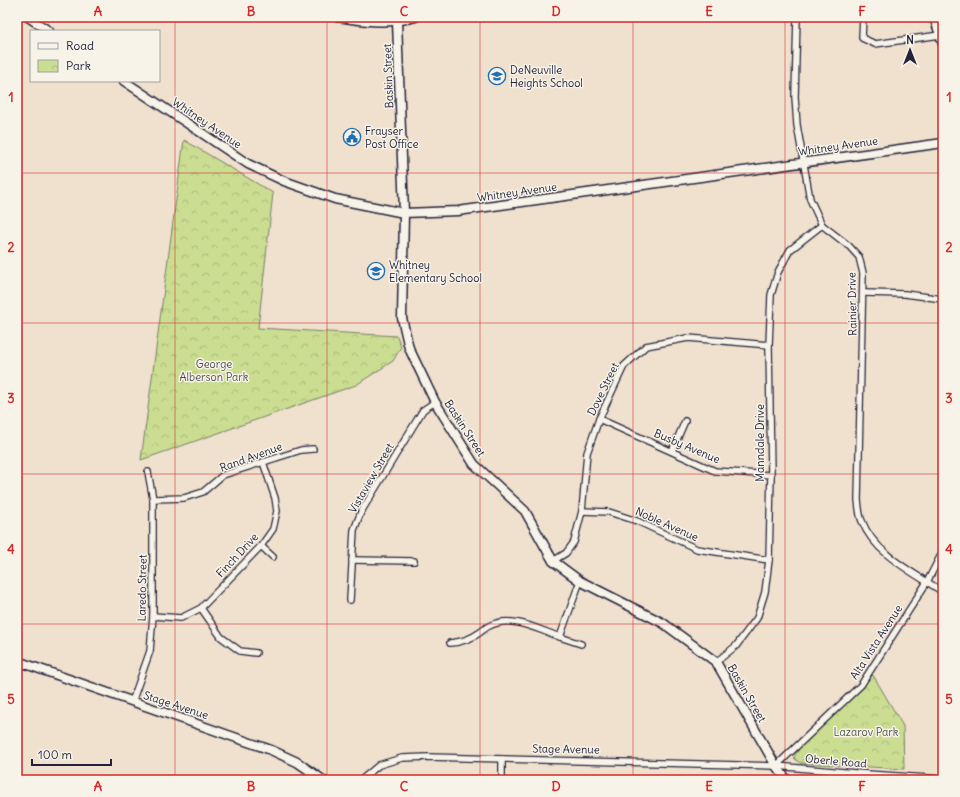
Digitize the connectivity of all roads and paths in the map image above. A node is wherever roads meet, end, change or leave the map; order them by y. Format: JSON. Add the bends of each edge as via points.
{"nodes":[{"id":1,"x":28,"y":17,"type":"edge"},
{"id":2,"x":336,"y":17,"type":"edge"},
{"id":3,"x":416,"y":17,"type":"edge"},
{"id":4,"x":797,"y":17,"type":"edge"},
{"id":5,"x":863,"y":17,"type":"edge"},
{"id":6,"x":934,"y":17,"type":"edge"},
{"id":7,"x":377,"y":20,"type":"edge"},
{"id":8,"x":397,"y":22,"type":"junction"},
{"id":9,"x":48,"y":30,"type":"edge"},
{"id":10,"x":940,"y":35,"type":"junction"},
{"id":11,"x":943,"y":44,"type":"edge"},
{"id":12,"x":125,"y":82,"type":"edge"},
{"id":13,"x":943,"y":143,"type":"edge"},
{"id":14,"x":802,"y":162,"type":"junction"},
{"id":15,"x":404,"y":213,"type":"junction"},
{"id":16,"x":822,"y":225,"type":"junction"},
{"id":17,"x":864,"y":293,"type":"junction"},
{"id":18,"x":943,"y":299,"type":"edge"},
{"id":19,"x":769,"y":345,"type":"junction"},
{"id":20,"x":435,"y":402,"type":"junction"},
{"id":21,"x":599,"y":419,"type":"junction"},
{"id":22,"x":685,"y":422,"type":"dead end"},
{"id":23,"x":313,"y":449,"type":"dead end"},
{"id":24,"x":672,"y":451,"type":"junction"},
{"id":25,"x":263,"y":462,"type":"junction"},
{"id":26,"x":148,"y":472,"type":"dead end"},
{"id":27,"x":771,"y":475,"type":"junction"},
{"id":28,"x":153,"y":499,"type":"junction"},
{"id":29,"x":582,"y":511,"type":"junction"},
{"id":30,"x":261,"y":546,"type":"junction"},
{"id":31,"x":943,"y":551,"type":"edge"},
{"id":32,"x":273,"y":557,"type":"dead end"},
{"id":33,"x":352,"y":560,"type":"junction"},
{"id":34,"x":769,"y":560,"type":"junction"},
{"id":35,"x":414,"y":561,"type":"dead end"},
{"id":36,"x":553,"y":561,"type":"junction"},
{"id":37,"x":580,"y":581,"type":"junction"},
{"id":38,"x":927,"y":582,"type":"junction"},
{"id":39,"x":943,"y":592,"type":"edge"},
{"id":40,"x":350,"y":600,"type":"dead end"},
{"id":41,"x":201,"y":608,"type":"junction"},
{"id":42,"x":153,"y":616,"type":"junction"},
{"id":43,"x":560,"y":637,"type":"junction"},
{"id":44,"x":450,"y":643,"type":"dead end"},
{"id":45,"x":581,"y":644,"type":"dead end"},
{"id":46,"x":256,"y":653,"type":"dead end"},
{"id":47,"x":17,"y":661,"type":"edge"},
{"id":48,"x":716,"y":662,"type":"junction"},
{"id":49,"x":132,"y":702,"type":"junction"},
{"id":50,"x":502,"y":759,"type":"junction"},
{"id":51,"x":776,"y":766,"type":"junction"},
{"id":52,"x":943,"y":779,"type":"edge"},
{"id":53,"x":323,"y":780,"type":"edge"},
{"id":54,"x":361,"y":780,"type":"edge"},
{"id":55,"x":502,"y":780,"type":"edge"},
{"id":56,"x":787,"y":780,"type":"edge"}],
"edges":[{"from":1,"to":9,"type":"main road"},
{"from":2,"to":7,"type":"main road"},
{"from":3,"to":8,"type":"main road"},
{"from":4,"to":14,"type":"street","name":"Rainier Drive","via":[[795,97]]},
{"from":5,"to":10,"type":"street","via":[[862,38],[875,44]]},
{"from":6,"to":10,"type":"main road"},
{"from":7,"to":8,"type":"main road"},
{"from":8,"to":15,"type":"main road","name":"Baskin Street"},
{"from":10,"to":11,"type":"main road"},
{"from":12,"to":15,"type":"main road","name":"Whitney Avenue","via":[[248,164],[284,181],[336,199]]},
{"from":13,"to":14,"type":"main road","name":"Whitney Avenue"},
{"from":14,"to":15,"type":"main road","name":"Whitney Avenue","via":[[458,211]]},
{"from":14,"to":16,"type":"street","name":"Rainier Drive","via":[[810,199]]},
{"from":15,"to":20,"type":"main road","name":"Baskin Street","via":[[402,318],[409,348]]},
{"from":16,"to":17,"type":"street","name":"Rainier Drive","via":[[859,257]]},
{"from":16,"to":19,"type":"street","name":"Manndale Drive","via":[[790,250],[778,272],[771,295]]},
{"from":17,"to":18,"type":"street","via":[[905,294]]},
{"from":17,"to":38,"type":"street","name":"Rainier Drive","via":[[858,500],[862,522],[875,543],[891,558]]},
{"from":19,"to":21,"type":"street","name":"Dove Street","via":[[688,338],[646,346],[624,366]]},
{"from":19,"to":27,"type":"street","name":"Manndale Drive"},
{"from":20,"to":33,"type":"street","name":"Vistaview Street","via":[[423,410],[361,512],[354,530]]},
{"from":20,"to":36,"type":"main road","name":"Baskin Street","via":[[474,464],[525,511]]},
{"from":21,"to":24,"type":"street","name":"Busby Avenue"},
{"from":21,"to":29,"type":"street","name":"Dove Street","via":[[587,453]]},
{"from":22,"to":24,"type":"street"},
{"from":23,"to":25,"type":"street","name":"Rand Avenue","via":[[301,450]]},
{"from":24,"to":27,"type":"street","name":"Busby Avenue","via":[[715,471]]},
{"from":25,"to":28,"type":"street","name":"Rand Avenue","via":[[223,475],[203,492],[184,498]]},
{"from":25,"to":30,"type":"street","name":"Finch Drive","via":[[277,511],[273,529]]},
{"from":26,"to":28,"type":"street","name":"Laredo Street"},
{"from":27,"to":34,"type":"street","name":"Manndale Drive"},
{"from":28,"to":42,"type":"street","name":"Laredo Street"},
{"from":29,"to":34,"type":"street","name":"Noble Avenue","via":[[609,512],[637,521],[697,549]]},
{"from":29,"to":36,"type":"street","name":"Dove Street","via":[[574,542],[566,553]]},
{"from":30,"to":32,"type":"street"},
{"from":30,"to":41,"type":"street","name":"Finch Drive"},
{"from":31,"to":38,"type":"street","name":"Alta Vista Avenue"},
{"from":33,"to":35,"type":"street"},
{"from":33,"to":40,"type":"street","name":"Vistaview Street"},
{"from":34,"to":48,"type":"street","name":"Manndale Drive","via":[[765,592],[757,618],[736,646]]},
{"from":36,"to":37,"type":"main road","name":"Baskin Street"},
{"from":37,"to":43,"type":"street"},
{"from":37,"to":48,"type":"main road","name":"Baskin Street","via":[[663,623]]},
{"from":38,"to":39,"type":"street","name":"Rainier Drive"},
{"from":38,"to":51,"type":"street","name":"Alta Vista Avenue","via":[[861,685]]},
{"from":41,"to":42,"type":"street","name":"Finch Drive","via":[[181,618]]},
{"from":41,"to":46,"type":"street","via":[[221,637],[240,651]]},
{"from":42,"to":49,"type":"street","name":"Laredo Street","via":[[150,651]]},
{"from":43,"to":44,"type":"street","via":[[517,623],[502,622],[489,626],[466,641]]},
{"from":43,"to":45,"type":"street"},
{"from":47,"to":49,"type":"main road","name":"Stage Avenue"},
{"from":48,"to":51,"type":"main road","name":"Baskin Street"},
{"from":49,"to":53,"type":"main road","name":"Stage Avenue","via":[[271,750],[297,762]]},
{"from":50,"to":51,"type":"street","name":"Stage Avenue"},
{"from":50,"to":54,"type":"street","name":"Stage Avenue","via":[[402,758],[379,765]]},
{"from":50,"to":55,"type":"street"},
{"from":51,"to":52,"type":"street","name":"Oberle Road"},
{"from":51,"to":56,"type":"main road","name":"Baskin Street"}]}
